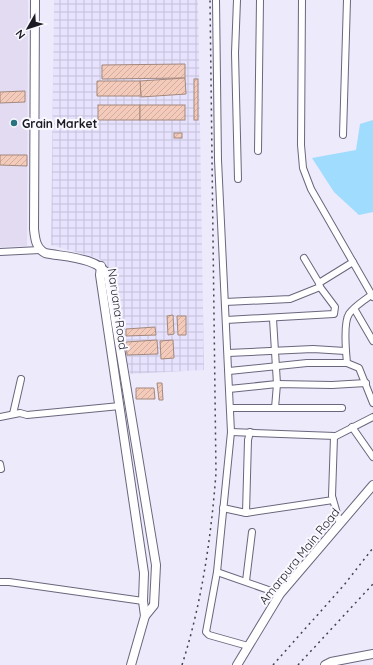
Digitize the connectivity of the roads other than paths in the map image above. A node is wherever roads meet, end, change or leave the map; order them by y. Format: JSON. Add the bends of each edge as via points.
{"nodes":[{"id":1,"x":35,"y":0,"type":"edge"},
{"id":2,"x":216,"y":0,"type":"edge"},
{"id":3,"x":237,"y":0,"type":"edge"},
{"id":4,"x":260,"y":0,"type":"edge"},
{"id":5,"x":302,"y":0,"type":"edge"},
{"id":6,"x":347,"y":0,"type":"edge"},
{"id":7,"x":343,"y":135,"type":"dead end"},
{"id":8,"x":258,"y":151,"type":"dead end"},
{"id":9,"x":238,"y":179,"type":"dead end"},
{"id":10,"x":40,"y":250,"type":"junction"},
{"id":11,"x":0,"y":252,"type":"edge"},
{"id":12,"x":304,"y":258,"type":"dead end"},
{"id":13,"x":354,"y":262,"type":"junction"},
{"id":14,"x":101,"y":266,"type":"junction"},
{"id":15,"x":319,"y":285,"type":"junction"},
{"id":16,"x":373,"y":295,"type":"edge"},
{"id":17,"x":225,"y":302,"type":"junction"},
{"id":18,"x":355,"y":310,"type":"junction"},
{"id":19,"x":273,"y":319,"type":"junction"},
{"id":20,"x":226,"y":320,"type":"junction"},
{"id":21,"x":373,"y":341,"type":"edge"},
{"id":22,"x":276,"y":351,"type":"junction"},
{"id":23,"x":345,"y":351,"type":"junction"},
{"id":24,"x":228,"y":353,"type":"junction"},
{"id":25,"x":347,"y":364,"type":"junction"},
{"id":26,"x":276,"y":365,"type":"junction"},
{"id":27,"x":229,"y":371,"type":"junction"},
{"id":28,"x":21,"y":379,"type":"dead end"},
{"id":29,"x":366,"y":383,"type":"junction"},
{"id":30,"x":277,"y":384,"type":"junction"},
{"id":31,"x":229,"y":389,"type":"junction"},
{"id":32,"x":373,"y":403,"type":"edge"},
{"id":33,"x":120,"y":406,"type":"junction"},
{"id":34,"x":230,"y":408,"type":"junction"},
{"id":35,"x":275,"y":408,"type":"junction"},
{"id":36,"x":342,"y":408,"type":"dead end"},
{"id":37,"x":14,"y":414,"type":"junction"},
{"id":38,"x":0,"y":417,"type":"edge"},
{"id":39,"x":373,"y":417,"type":"edge"},
{"id":40,"x":352,"y":427,"type":"junction"},
{"id":41,"x":231,"y":432,"type":"junction"},
{"id":42,"x":250,"y":432,"type":"junction"},
{"id":43,"x":335,"y":436,"type":"junction"},
{"id":44,"x":373,"y":457,"type":"edge"},
{"id":45,"x":373,"y":485,"type":"edge"},
{"id":46,"x":333,"y":500,"type":"junction"},
{"id":47,"x":224,"y":508,"type":"junction"},
{"id":48,"x":246,"y":513,"type":"junction"},
{"id":49,"x":340,"y":524,"type":"junction"},
{"id":50,"x":252,"y":532,"type":"dead end"},
{"id":51,"x":217,"y":572,"type":"junction"},
{"id":52,"x":246,"y":581,"type":"junction"},
{"id":53,"x":0,"y":582,"type":"edge"},
{"id":54,"x":280,"y":594,"type":"junction"},
{"id":55,"x":143,"y":601,"type":"junction"},
{"id":56,"x":145,"y":616,"type":"junction"},
{"id":57,"x":248,"y":646,"type":"junction"},
{"id":58,"x":373,"y":654,"type":"edge"},
{"id":59,"x":131,"y":665,"type":"edge"},
{"id":60,"x":237,"y":665,"type":"edge"},
{"id":61,"x":325,"y":665,"type":"edge"}],
"edges":[{"from":1,"to":10,"type":"street","via":[[34,229]]},
{"from":2,"to":17,"type":"street","via":[[218,160]]},
{"from":3,"to":9,"type":"street","via":[[235,53]]},
{"from":4,"to":8,"type":"street"},
{"from":5,"to":13,"type":"street","via":[[303,168],[319,205]]},
{"from":6,"to":7,"type":"street"},
{"from":10,"to":11,"type":"street"},
{"from":10,"to":14,"type":"street","name":"Naruana Road"},
{"from":12,"to":15,"type":"street"},
{"from":13,"to":15,"type":"street"},
{"from":13,"to":16,"type":"street"},
{"from":14,"to":33,"type":"street","name":"Naruana Road","via":[[100,275]]},
{"from":14,"to":56,"type":"street","via":[[108,278],[156,565],[154,605]]},
{"from":15,"to":17,"type":"street","via":[[290,299]]},
{"from":15,"to":19,"type":"street","via":[[335,307],[334,314]]},
{"from":16,"to":18,"type":"street"},
{"from":17,"to":20,"type":"street"},
{"from":18,"to":21,"type":"street"},
{"from":18,"to":23,"type":"street","via":[[350,313],[347,320]]},
{"from":19,"to":20,"type":"street"},
{"from":19,"to":22,"type":"street"},
{"from":20,"to":24,"type":"street"},
{"from":22,"to":23,"type":"street"},
{"from":22,"to":24,"type":"street"},
{"from":22,"to":26,"type":"street"},
{"from":23,"to":25,"type":"street"},
{"from":24,"to":27,"type":"street"},
{"from":25,"to":26,"type":"street"},
{"from":25,"to":29,"type":"street","via":[[359,368]]},
{"from":26,"to":27,"type":"street"},
{"from":26,"to":30,"type":"street"},
{"from":27,"to":31,"type":"street"},
{"from":28,"to":37,"type":"street"},
{"from":29,"to":30,"type":"street"},
{"from":29,"to":32,"type":"street"},
{"from":30,"to":31,"type":"street"},
{"from":30,"to":35,"type":"street"},
{"from":31,"to":34,"type":"street"},
{"from":33,"to":37,"type":"street"},
{"from":33,"to":55,"type":"street","name":"Naruana Road","via":[[144,573]]},
{"from":34,"to":35,"type":"street"},
{"from":34,"to":41,"type":"street"},
{"from":35,"to":36,"type":"street"},
{"from":37,"to":38,"type":"street"},
{"from":39,"to":40,"type":"street"},
{"from":40,"to":43,"type":"street"},
{"from":40,"to":44,"type":"street"},
{"from":41,"to":42,"type":"street"},
{"from":41,"to":47,"type":"street"},
{"from":42,"to":43,"type":"street"},
{"from":42,"to":48,"type":"street"},
{"from":43,"to":46,"type":"street"},
{"from":45,"to":49,"type":"street","name":"Amarpura Main Road"},
{"from":46,"to":48,"type":"street"},
{"from":46,"to":49,"type":"street"},
{"from":47,"to":48,"type":"street"},
{"from":47,"to":51,"type":"street"},
{"from":49,"to":54,"type":"street","name":"Amarpura Main Road"},
{"from":50,"to":52,"type":"street"},
{"from":51,"to":52,"type":"street"},
{"from":51,"to":57,"type":"street","via":[[206,633]]},
{"from":52,"to":54,"type":"street"},
{"from":53,"to":55,"type":"street"},
{"from":54,"to":57,"type":"street","name":"Amarpura Main Road"},
{"from":55,"to":56,"type":"street","name":"Naruana Road"},
{"from":56,"to":59,"type":"street","name":"Naruana Road"},
{"from":57,"to":60,"type":"street","name":"Amarpura Main Road"},
{"from":58,"to":61,"type":"street"}]}
